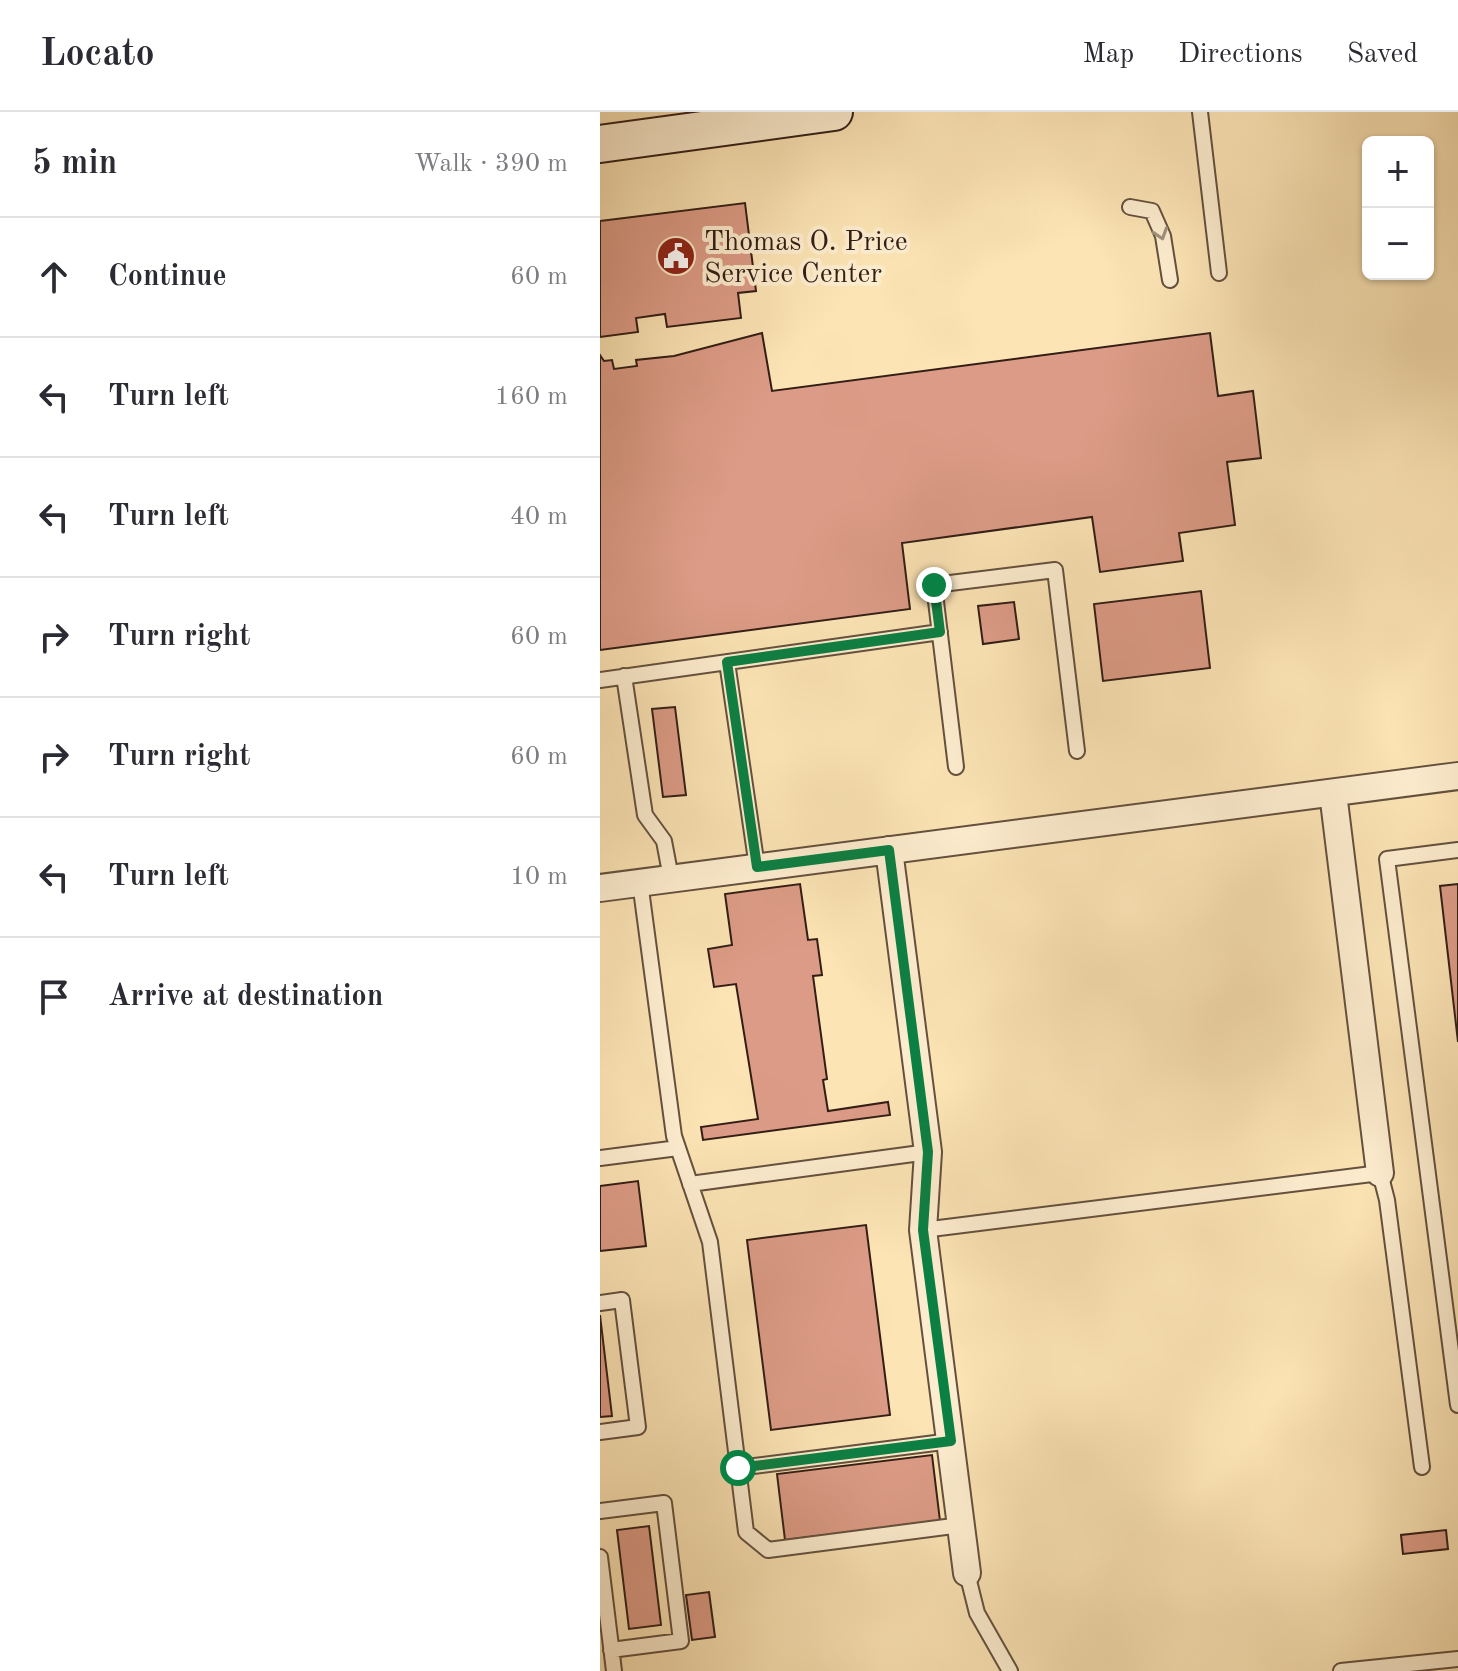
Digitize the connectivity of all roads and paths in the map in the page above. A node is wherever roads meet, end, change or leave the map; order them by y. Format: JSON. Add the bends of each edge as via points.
{"nodes":[{"id":1,"x":834,"y":112,"type":"edge"},
{"id":2,"x":1200,"y":112,"type":"edge"},
{"id":3,"x":600,"y":144,"type":"edge"},
{"id":4,"x":1130,"y":207,"type":"dead end"},
{"id":5,"x":1219,"y":273,"type":"dead end"},
{"id":6,"x":1170,"y":280,"type":"dead end"},
{"id":7,"x":940,"y":632,"type":"junction"},
{"id":8,"x":727,"y":662,"type":"junction"},
{"id":9,"x":624,"y":676,"type":"junction"},
{"id":10,"x":600,"y":680,"type":"edge"},
{"id":11,"x":1077,"y":751,"type":"dead end"},
{"id":12,"x":956,"y":767,"type":"dead end"},
{"id":13,"x":1458,"y":776,"type":"edge"},
{"id":14,"x":1333,"y":793,"type":"junction"},
{"id":15,"x":889,"y":850,"type":"junction"},
{"id":16,"x":1458,"y":850,"type":"edge"},
{"id":17,"x":757,"y":867,"type":"junction"},
{"id":18,"x":671,"y":878,"type":"junction"},
{"id":19,"x":640,"y":882,"type":"junction"},
{"id":20,"x":600,"y":888,"type":"edge"},
{"id":21,"x":678,"y":1148,"type":"junction"},
{"id":22,"x":928,"y":1152,"type":"junction"},
{"id":23,"x":600,"y":1158,"type":"edge"},
{"id":24,"x":1380,"y":1173,"type":"junction"},
{"id":25,"x":690,"y":1184,"type":"junction"},
{"id":26,"x":923,"y":1230,"type":"junction"},
{"id":27,"x":1451,"y":1297,"type":"edge"},
{"id":28,"x":600,"y":1303,"type":"edge"},
{"id":29,"x":1458,"y":1405,"type":"edge"},
{"id":30,"x":600,"y":1432,"type":"edge"},
{"id":31,"x":951,"y":1441,"type":"junction"},
{"id":32,"x":1422,"y":1467,"type":"dead end"},
{"id":33,"x":738,"y":1468,"type":"junction"},
{"id":34,"x":600,"y":1511,"type":"edge"},
{"id":35,"x":961,"y":1525,"type":"junction"},
{"id":36,"x":600,"y":1557,"type":"edge"},
{"id":37,"x":967,"y":1573,"type":"joint"},
{"id":38,"x":611,"y":1650,"type":"junction"},
{"id":39,"x":1458,"y":1659,"type":"edge"},
{"id":40,"x":614,"y":1671,"type":"edge"},
{"id":41,"x":1010,"y":1671,"type":"edge"},
{"id":42,"x":1341,"y":1671,"type":"edge"}],
"edges":[{"from":1,"to":3,"type":"main road"},
{"from":2,"to":5,"type":"lane"},
{"from":4,"to":6,"type":"lane","one_way":true,"via":[[1152,211],[1163,236]]},
{"from":7,"to":8,"type":"lane"},
{"from":7,"to":11,"type":"lane","via":[[934,585],[1055,570]]},
{"from":7,"to":12,"type":"lane"},
{"from":8,"to":9,"type":"lane"},
{"from":8,"to":17,"type":"lane"},
{"from":9,"to":10,"type":"lane"},
{"from":9,"to":18,"type":"lane","via":[[645,815],[664,841]]},
{"from":13,"to":14,"type":"street"},
{"from":14,"to":15,"type":"street"},
{"from":14,"to":24,"type":"street"},
{"from":15,"to":17,"type":"street"},
{"from":15,"to":22,"type":"street"},
{"from":16,"to":27,"type":"lane","via":[[1387,859]]},
{"from":17,"to":18,"type":"street"},
{"from":18,"to":19,"type":"street"},
{"from":19,"to":20,"type":"street"},
{"from":19,"to":21,"type":"lane"},
{"from":21,"to":23,"type":"lane"},
{"from":21,"to":25,"type":"lane"},
{"from":22,"to":25,"type":"lane"},
{"from":22,"to":26,"type":"street"},
{"from":24,"to":26,"type":"lane"},
{"from":24,"to":32,"type":"lane"},
{"from":25,"to":33,"type":"lane","via":[[710,1242]]},
{"from":26,"to":31,"type":"street"},
{"from":27,"to":29,"type":"lane"},
{"from":28,"to":30,"type":"lane","via":[[622,1300],[638,1427]]},
{"from":31,"to":33,"type":"lane"},
{"from":31,"to":35,"type":"street"},
{"from":33,"to":35,"type":"lane","via":[[746,1532],[768,1550]]},
{"from":34,"to":38,"type":"lane","via":[[664,1503],[681,1641]]},
{"from":35,"to":37,"type":"street"},
{"from":36,"to":38,"type":"lane"},
{"from":37,"to":41,"type":"lane","via":[[977,1613]]},
{"from":38,"to":40,"type":"lane"},
{"from":39,"to":42,"type":"lane"}]}
